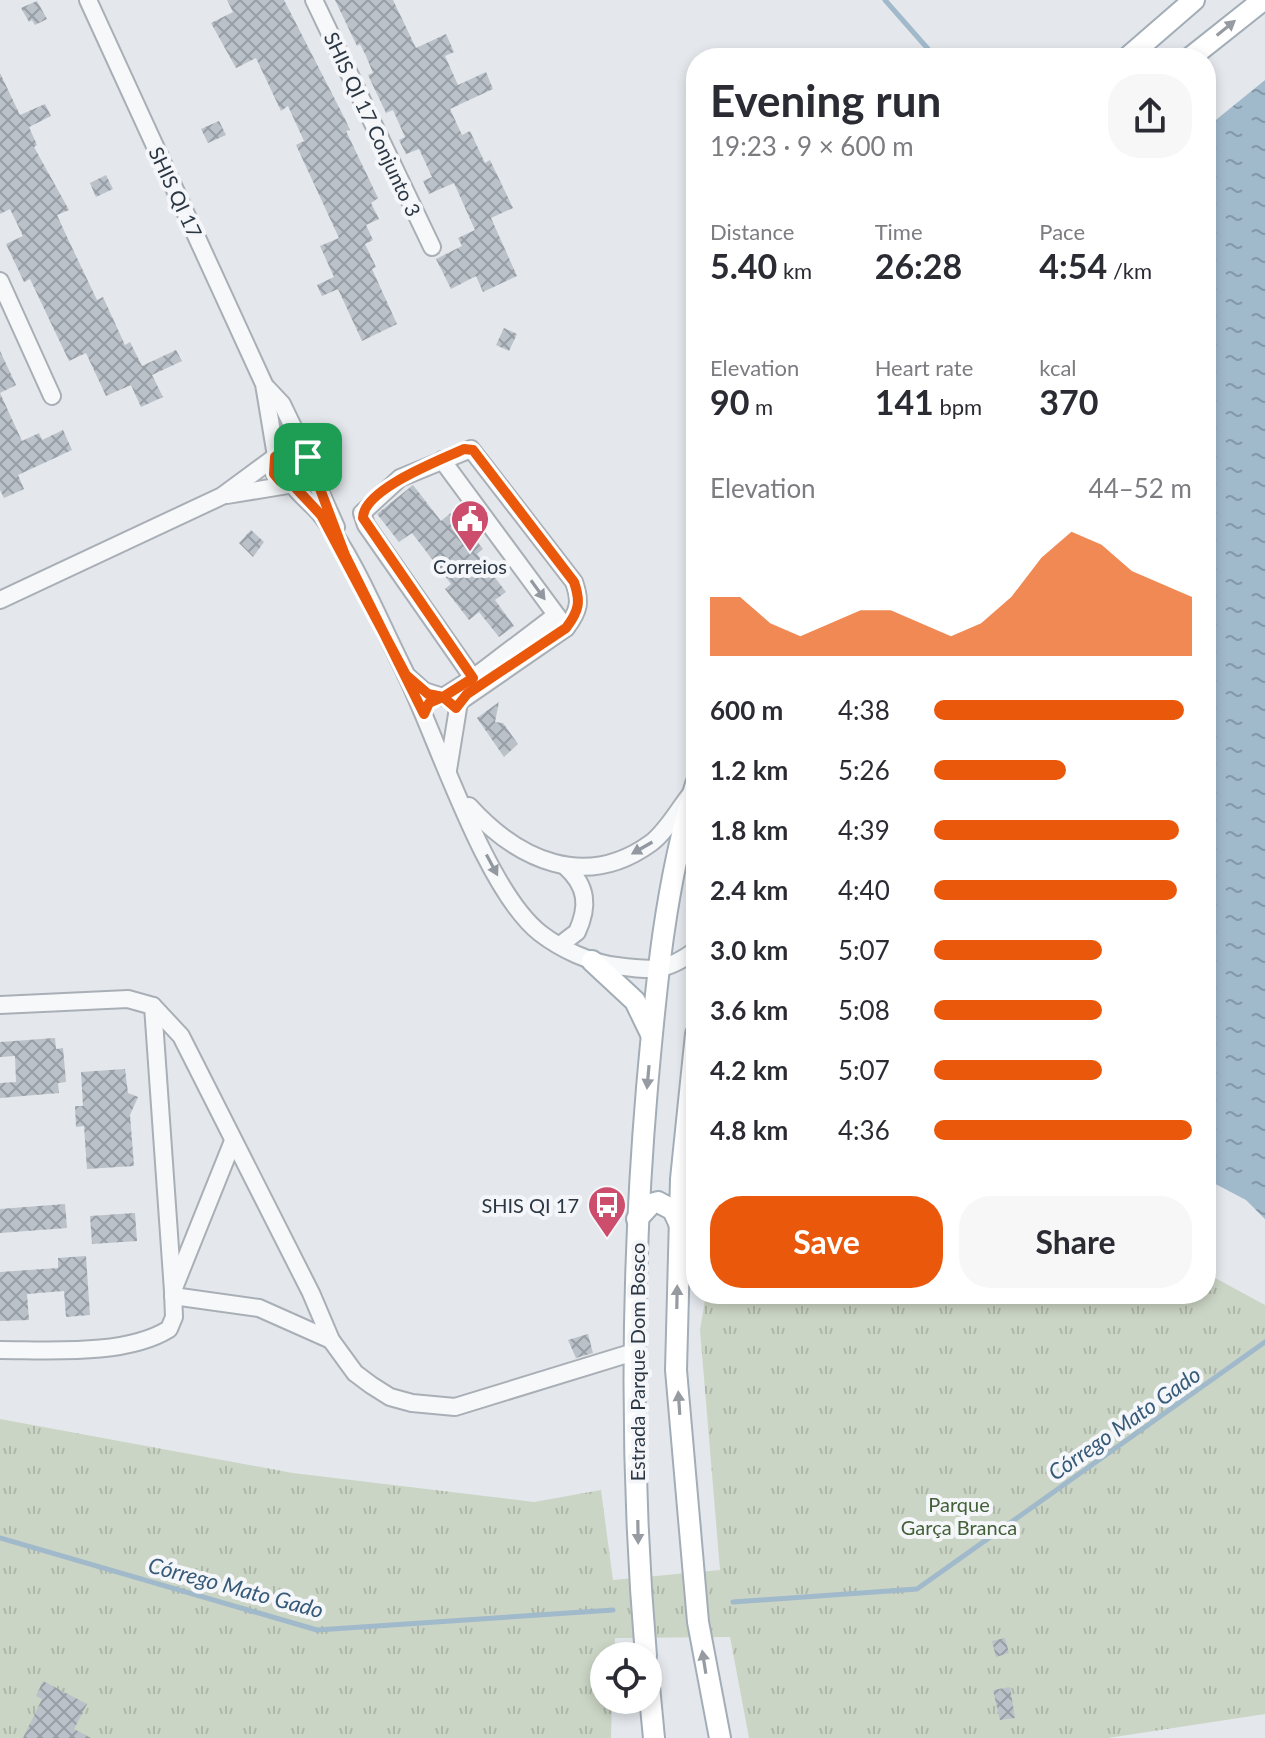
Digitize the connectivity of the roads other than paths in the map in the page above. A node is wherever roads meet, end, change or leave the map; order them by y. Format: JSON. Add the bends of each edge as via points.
{"nodes":[{"id":1,"x":88,"y":0,"type":"edge"},
{"id":2,"x":314,"y":0,"type":"edge"},
{"id":3,"x":1194,"y":0,"type":"edge"},
{"id":4,"x":1263,"y":0,"type":"edge"},
{"id":5,"x":1139,"y":48,"type":"edge"},
{"id":6,"x":1203,"y":48,"type":"edge"},
{"id":7,"x":432,"y":247,"type":"dead end"},
{"id":8,"x":0,"y":281,"type":"edge"},
{"id":9,"x":264,"y":384,"type":"junction"},
{"id":10,"x":52,"y":396,"type":"dead end"},
{"id":11,"x":276,"y":457,"type":"junction"},
{"id":12,"x":442,"y":460,"type":"junction"},
{"id":13,"x":308,"y":461,"type":"junction"},
{"id":14,"x":290,"y":485,"type":"junction"},
{"id":15,"x":222,"y":496,"type":"junction"},
{"id":16,"x":345,"y":555,"type":"junction"},
{"id":17,"x":0,"y":600,"type":"edge"},
{"id":18,"x":561,"y":622,"type":"junction"},
{"id":19,"x":406,"y":675,"type":"junction"},
{"id":20,"x":473,"y":678,"type":"junction"},
{"id":21,"x":449,"y":703,"type":"junction"},
{"id":22,"x":424,"y":714,"type":"junction"},
{"id":23,"x":448,"y":770,"type":"junction"},
{"id":24,"x":459,"y":795,"type":"junction"},
{"id":25,"x":686,"y":800,"type":"edge"},
{"id":26,"x":686,"y":823,"type":"edge"},
{"id":27,"x":566,"y":867,"type":"junction"},
{"id":28,"x":560,"y":945,"type":"junction"},
{"id":29,"x":686,"y":956,"type":"edge"},
{"id":30,"x":592,"y":961,"type":"junction"},
{"id":31,"x":659,"y":971,"type":"junction"},
{"id":32,"x":0,"y":1005,"type":"edge"},
{"id":33,"x":153,"y":1006,"type":"junction"},
{"id":34,"x":652,"y":1035,"type":"junction"},
{"id":35,"x":686,"y":1131,"type":"edge"},
{"id":36,"x":233,"y":1141,"type":"junction"},
{"id":37,"x":640,"y":1170,"type":"junction"},
{"id":38,"x":681,"y":1179,"type":"junction"},
{"id":39,"x":637,"y":1219,"type":"junction"},
{"id":40,"x":679,"y":1223,"type":"junction"},
{"id":41,"x":173,"y":1293,"type":"junction"},
{"id":42,"x":331,"y":1340,"type":"junction"},
{"id":43,"x":0,"y":1350,"type":"edge"},
{"id":44,"x":634,"y":1352,"type":"junction"},
{"id":45,"x":645,"y":1642,"type":"edge"},
{"id":46,"x":652,"y":1714,"type":"edge"},
{"id":47,"x":654,"y":1738,"type":"edge"},
{"id":48,"x":720,"y":1738,"type":"edge"}],
"edges":[{"from":1,"to":9,"type":"street","name":"SHIS QI 17"},
{"from":2,"to":7,"type":"street","name":"SHIS QI 17 Conjunto 3"},
{"from":3,"to":5,"type":"main road"},
{"from":6,"to":4,"type":"main road","one_way":true},
{"from":8,"to":10,"type":"street"},
{"from":9,"to":11,"type":"street","name":"SHIS QI 17"},
{"from":9,"to":13,"type":"street","name":"SHIS QI 17","via":[[282,404]]},
{"from":11,"to":13,"type":"street","via":[[290,447]]},
{"from":11,"to":14,"type":"street","via":[[274,474]]},
{"from":11,"to":15,"type":"street"},
{"from":12,"to":18,"type":"street","one_way":true},
{"from":12,"to":18,"type":"street","via":[[473,450],[574,582],[578,612]]},
{"from":12,"to":20,"type":"street","via":[[400,478],[365,508],[363,518]]},
{"from":13,"to":14,"type":"street","via":[[306,478]]},
{"from":13,"to":16,"type":"street","name":"SHIS QI 17"},
{"from":14,"to":15,"type":"street"},
{"from":14,"to":16,"type":"street","name":"SHIS QI 17","via":[[321,515]]},
{"from":15,"to":17,"type":"street"},
{"from":16,"to":19,"type":"street","name":"SHIS QI 17"},
{"from":18,"to":20,"type":"street"},
{"from":18,"to":21,"type":"street"},
{"from":19,"to":21,"type":"street"},
{"from":19,"to":22,"type":"street","name":"SHIS QI 17"},
{"from":20,"to":21,"type":"street"},
{"from":21,"to":22,"type":"street","via":[[429,703]]},
{"from":21,"to":23,"type":"street"},
{"from":22,"to":23,"type":"street","name":"SHIS QI 17"},
{"from":23,"to":24,"type":"street","name":"SHIS QI 17"},
{"from":24,"to":27,"type":"street","name":"SHIS QI 17","via":[[507,842]]},
{"from":24,"to":28,"type":"street","name":"SHIS QI 17","one_way":true,"via":[[519,911]]},
{"from":25,"to":27,"type":"street","name":"SHIS QI 17","one_way":true,"via":[[654,842],[637,852],[616,862]]},
{"from":26,"to":31,"type":"main road","name":"Estrada Parque Dom Bosco"},
{"from":27,"to":28,"type":"street","via":[[580,880],[584,904],[577,932]]},
{"from":28,"to":30,"type":"street","name":"SHIS QI 17"},
{"from":29,"to":31,"type":"street"},
{"from":30,"to":31,"type":"street","name":"SHIS QI 17"},
{"from":30,"to":34,"type":"main road","via":[[635,1001]]},
{"from":31,"to":34,"type":"main road","name":"Estrada Parque Dom Bosco"},
{"from":32,"to":33,"type":"street","via":[[128,999]]},
{"from":33,"to":36,"type":"street","via":[[181,1036]]},
{"from":33,"to":41,"type":"street"},
{"from":34,"to":37,"type":"main road","name":"Estrada Parque Dom Bosco","one_way":true},
{"from":35,"to":38,"type":"main road","name":"Estrada Parque Dom Bosco"},
{"from":36,"to":41,"type":"street"},
{"from":36,"to":42,"type":"street"},
{"from":37,"to":38,"type":"main road","via":[[654,1188],[673,1186]]},
{"from":37,"to":39,"type":"main road","name":"Estrada Parque Dom Bosco"},
{"from":38,"to":40,"type":"main road","name":"Estrada Parque Dom Bosco"},
{"from":39,"to":40,"type":"main road","via":[[658,1202],[673,1210]]},
{"from":39,"to":44,"type":"main road","name":"Estrada Parque Dom Bosco"},
{"from":48,"to":40,"type":"main road","name":"Estrada Parque Dom Bosco","one_way":true,"via":[[690,1551],[676,1370]]},
{"from":41,"to":42,"type":"street","via":[[259,1308]]},
{"from":41,"to":43,"type":"street","via":[[174,1317],[160,1335],[89,1350]]},
{"from":42,"to":44,"type":"street","via":[[355,1373],[390,1397],[455,1407]]},
{"from":44,"to":45,"type":"main road","name":"Estrada Parque Dom Bosco","one_way":true},
{"from":46,"to":47,"type":"main road"}]}
